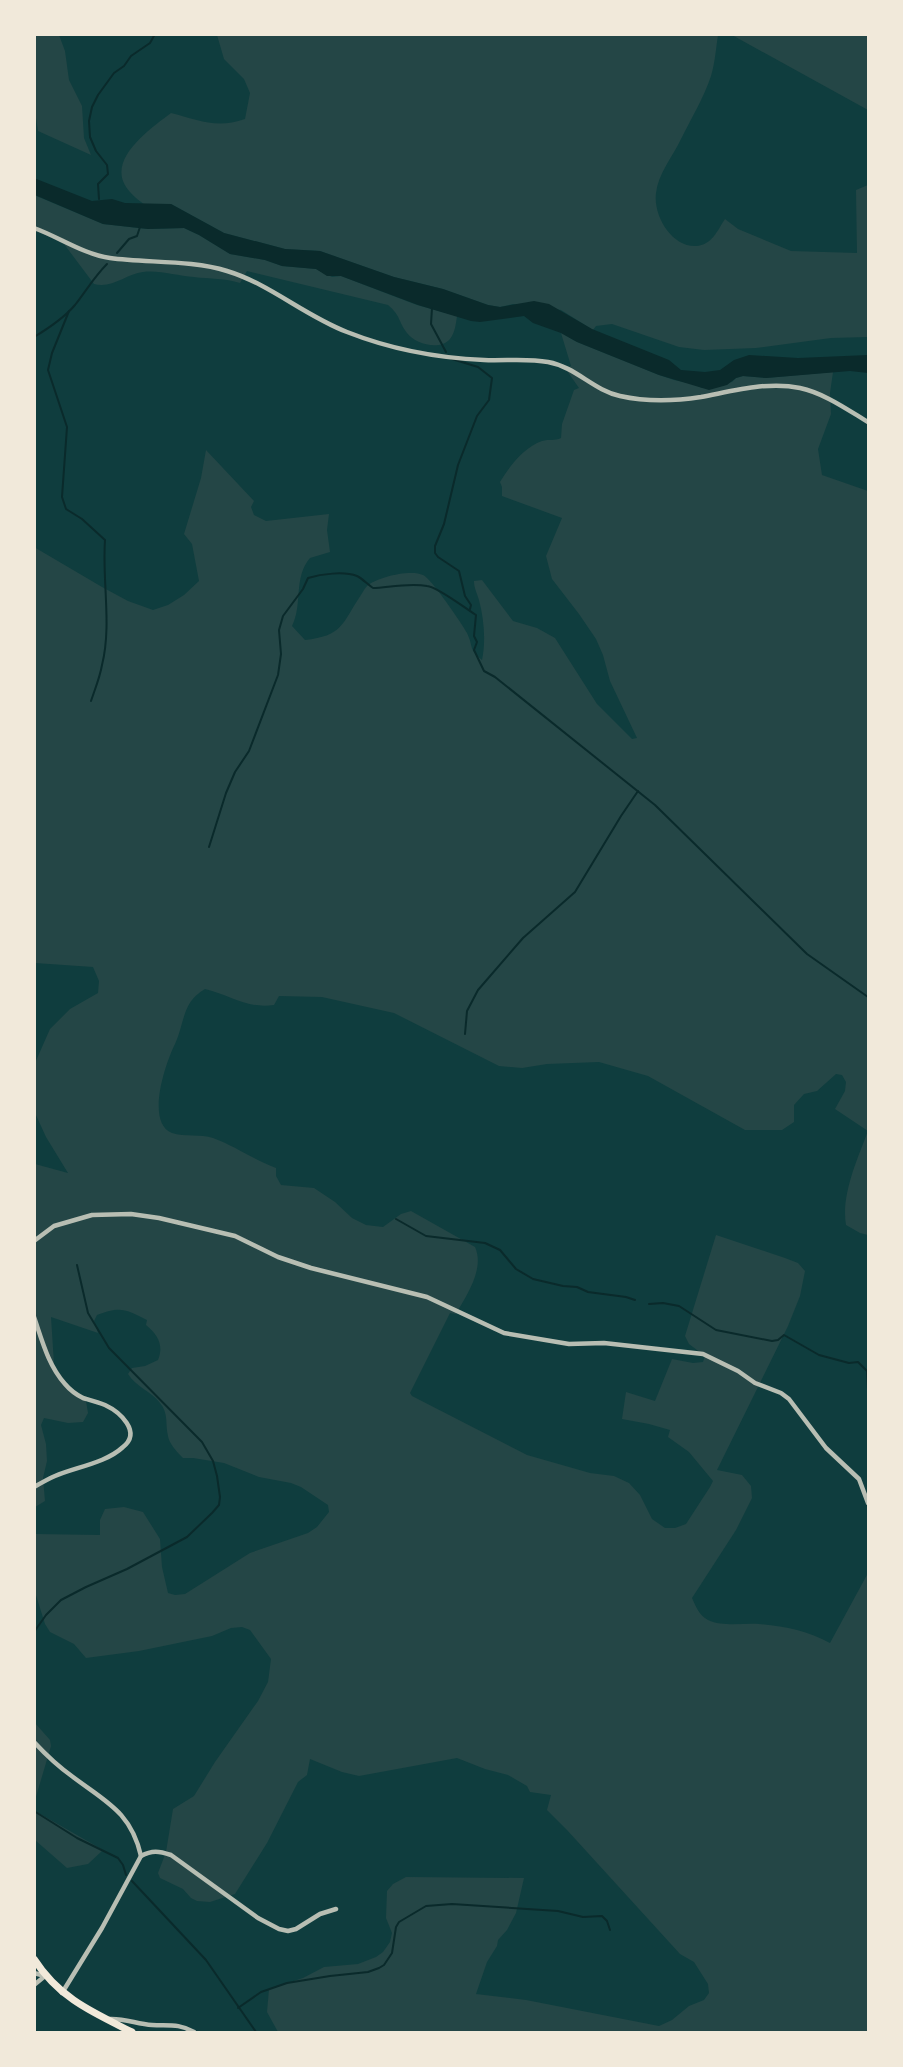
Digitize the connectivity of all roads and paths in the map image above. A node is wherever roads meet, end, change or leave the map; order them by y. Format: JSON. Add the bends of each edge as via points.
{"nodes":[{"id":1,"x":34,"y":228,"type":"edge"},
{"id":2,"x":868,"y":422,"type":"edge"},
{"id":3,"x":34,"y":1241,"type":"edge"},
{"id":4,"x":34,"y":1317,"type":"edge"},
{"id":5,"x":34,"y":1487,"type":"edge"},
{"id":6,"x":868,"y":1503,"type":"edge"},
{"id":7,"x":34,"y":1742,"type":"edge"},
{"id":8,"x":141,"y":1856,"type":"junction"},
{"id":9,"x":336,"y":1909,"type":"dead end"},
{"id":10,"x":34,"y":1959,"type":"edge"},
{"id":11,"x":34,"y":1973,"type":"edge"},
{"id":12,"x":45,"y":1976,"type":"junction"},
{"id":13,"x":34,"y":1985,"type":"edge"},
{"id":14,"x":62,"y":1993,"type":"junction"},
{"id":15,"x":106,"y":2019,"type":"junction"},
{"id":16,"x":132,"y":2032,"type":"edge"},
{"id":17,"x":194,"y":2032,"type":"edge"}],
"edges":[{"from":1,"to":2,"type":"street","via":[[107,258],[225,270],[345,332],[393,346],[482,360],[549,362],[564,366],[609,393],[640,399],[687,399],[753,388],[799,388]]},
{"from":3,"to":6,"type":"street","via":[[54,1226],[92,1215],[131,1214],[235,1236],[311,1268],[427,1297],[514,1335],[569,1344],[604,1343],[703,1354],[789,1400],[826,1448],[859,1479]]},
{"from":4,"to":5,"type":"street","via":[[43,1347],[62,1382],[71,1391],[116,1412],[129,1425],[130,1432],[122,1449]]},
{"from":7,"to":8,"type":"street","via":[[122,1814],[135,1835]]},
{"from":8,"to":9,"type":"street","via":[[157,1850],[171,1855],[279,1929],[296,1929]]},
{"from":8,"to":14,"type":"street"},
{"from":10,"to":12,"type":"main road"},
{"from":11,"to":12,"type":"street"},
{"from":12,"to":13,"type":"street"},
{"from":12,"to":14,"type":"main road"},
{"from":14,"to":15,"type":"main road"},
{"from":15,"to":16,"type":"main road"},
{"from":15,"to":17,"type":"street","via":[[177,2025]]}]}
